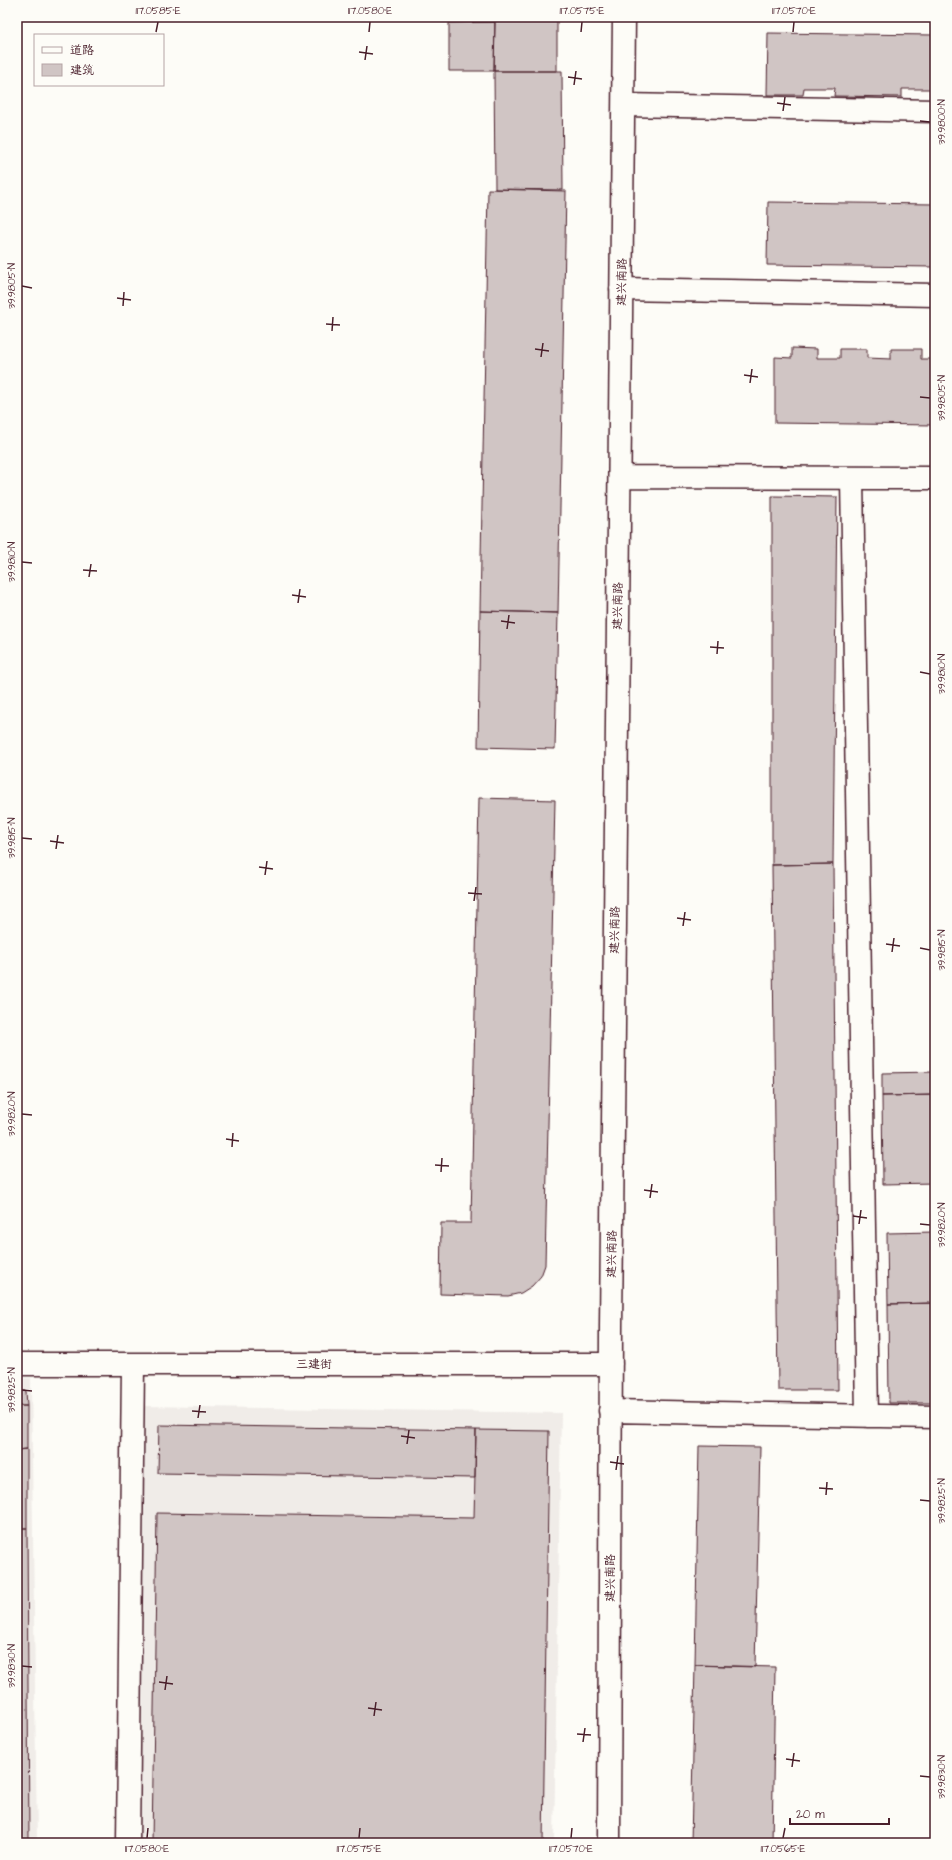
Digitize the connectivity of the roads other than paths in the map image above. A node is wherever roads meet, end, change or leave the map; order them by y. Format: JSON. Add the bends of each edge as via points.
{"nodes":[{"id":1,"x":624,"y":17,"type":"edge"},
{"id":2,"x":624,"y":105,"type":"junction"},
{"id":3,"x":935,"y":111,"type":"edge"},
{"id":4,"x":621,"y":289,"type":"junction"},
{"id":5,"x":935,"y":295,"type":"edge"},
{"id":6,"x":620,"y":477,"type":"junction"},
{"id":7,"x":852,"y":478,"type":"junction"},
{"id":8,"x":935,"y":478,"type":"edge"},
{"id":9,"x":17,"y":1364,"type":"edge"},
{"id":10,"x":133,"y":1364,"type":"junction"},
{"id":11,"x":611,"y":1364,"type":"junction"},
{"id":12,"x":610,"y":1411,"type":"junction"},
{"id":13,"x":867,"y":1416,"type":"junction"},
{"id":14,"x":935,"y":1417,"type":"edge"},
{"id":15,"x":128,"y":1843,"type":"edge"},
{"id":16,"x":609,"y":1843,"type":"edge"}],
"edges":[{"from":1,"to":2,"type":"street","name":"建兴南路"},
{"from":2,"to":3,"type":"street"},
{"from":2,"to":4,"type":"street","name":"建兴南路"},
{"from":4,"to":5,"type":"street"},
{"from":4,"to":6,"type":"street","name":"建兴南路"},
{"from":6,"to":7,"type":"street"},
{"from":6,"to":11,"type":"street","name":"建兴南路"},
{"from":7,"to":8,"type":"street"},
{"from":7,"to":13,"type":"street"},
{"from":9,"to":10,"type":"street","name":"三建街"},
{"from":10,"to":11,"type":"street","name":"三建街"},
{"from":10,"to":15,"type":"street"},
{"from":11,"to":12,"type":"street","name":"建兴南路"},
{"from":12,"to":13,"type":"street"},
{"from":12,"to":16,"type":"street","name":"建兴南路"},
{"from":13,"to":14,"type":"street"}]}
